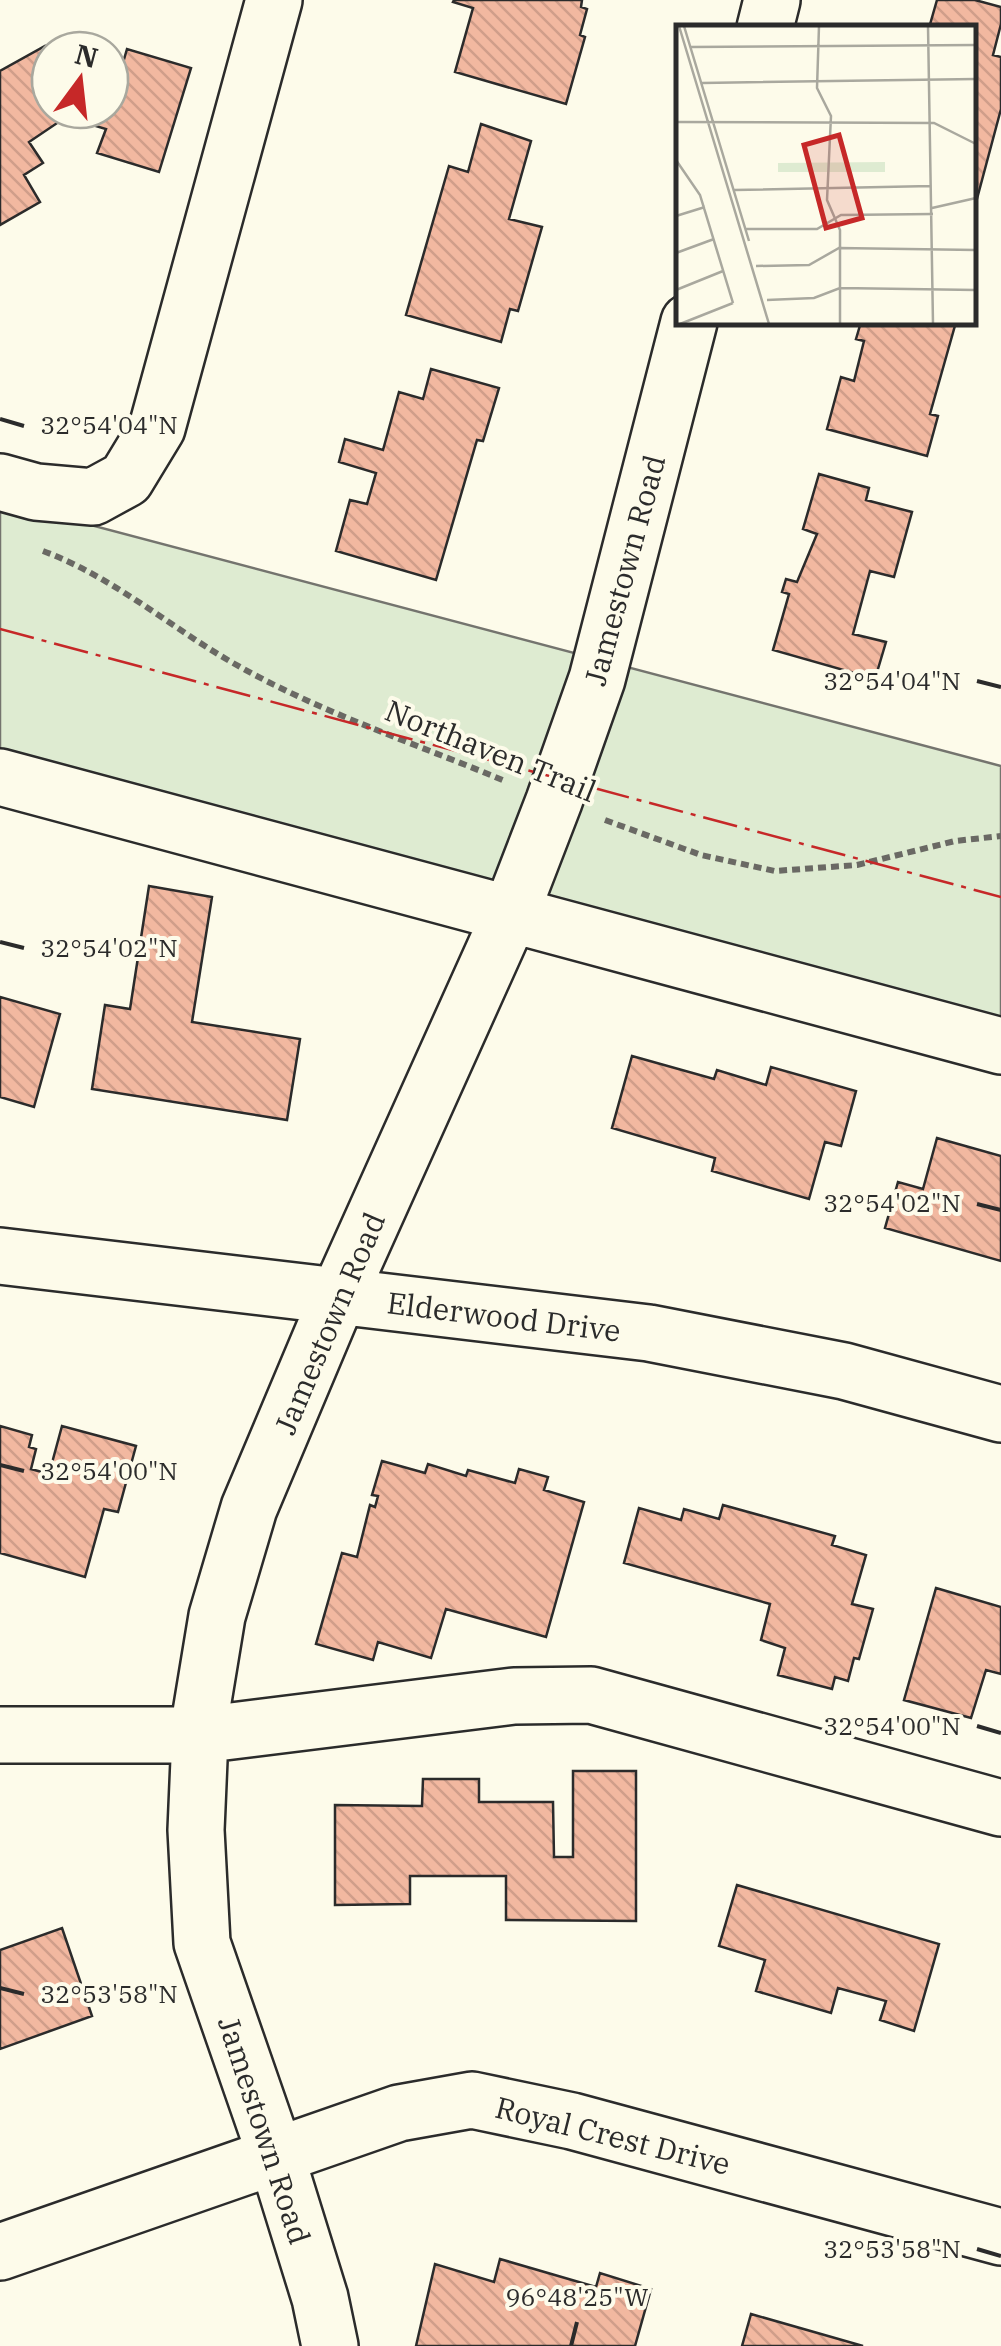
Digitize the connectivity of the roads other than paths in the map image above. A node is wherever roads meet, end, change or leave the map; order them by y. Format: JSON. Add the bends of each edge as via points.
{"nodes":[{"id":1,"x":274,"y":0,"type":"edge"},
{"id":2,"x":772,"y":0,"type":"edge"},
{"id":3,"x":766,"y":25,"type":"edge"},
{"id":4,"x":688,"y":325,"type":"edge"},
{"id":5,"x":0,"y":482,"type":"edge"},
{"id":6,"x":0,"y":777,"type":"edge"},
{"id":7,"x":510,"y":915,"type":"junction"},
{"id":8,"x":1001,"y":1046,"type":"edge"},
{"id":9,"x":0,"y":1256,"type":"edge"},
{"id":10,"x":338,"y":1296,"type":"junction"},
{"id":11,"x":1001,"y":1414,"type":"edge"},
{"id":12,"x":0,"y":1735,"type":"edge"},
{"id":13,"x":200,"y":1735,"type":"junction"},
{"id":14,"x":1001,"y":1808,"type":"edge"},
{"id":15,"x":276,"y":2156,"type":"junction"},
{"id":16,"x":1001,"y":2236,"type":"edge"},
{"id":17,"x":0,"y":2252,"type":"edge"},
{"id":18,"x":330,"y":2346,"type":"edge"}],
"edges":[{"from":1,"to":5,"type":"street","via":[[158,428],[126,480],[93,497]]},
{"from":2,"to":3,"type":"street"},
{"from":4,"to":7,"type":"street","name":"Jamestown Road","via":[[597,679]]},
{"from":6,"to":7,"type":"street"},
{"from":7,"to":8,"type":"street"},
{"from":7,"to":10,"type":"street","name":"Jamestown Road"},
{"from":9,"to":10,"type":"street","name":"Elderwood Drive"},
{"from":10,"to":11,"type":"street","name":"Elderwood Drive","via":[[650,1333],[844,1371]]},
{"from":10,"to":13,"type":"street","name":"Jamestown Road","via":[[249,1508],[217,1616]]},
{"from":12,"to":13,"type":"street"},
{"from":13,"to":14,"type":"street","via":[[514,1696],[592,1695]]},
{"from":13,"to":15,"type":"street","name":"Jamestown Road","via":[[202,1943]]},
{"from":15,"to":16,"type":"street","name":"Royal Crest Drive","via":[[399,2113],[472,2100]]},
{"from":15,"to":17,"type":"street","name":"Royal Crest Drive"},
{"from":15,"to":18,"type":"street","name":"Jamestown Road"}]}
